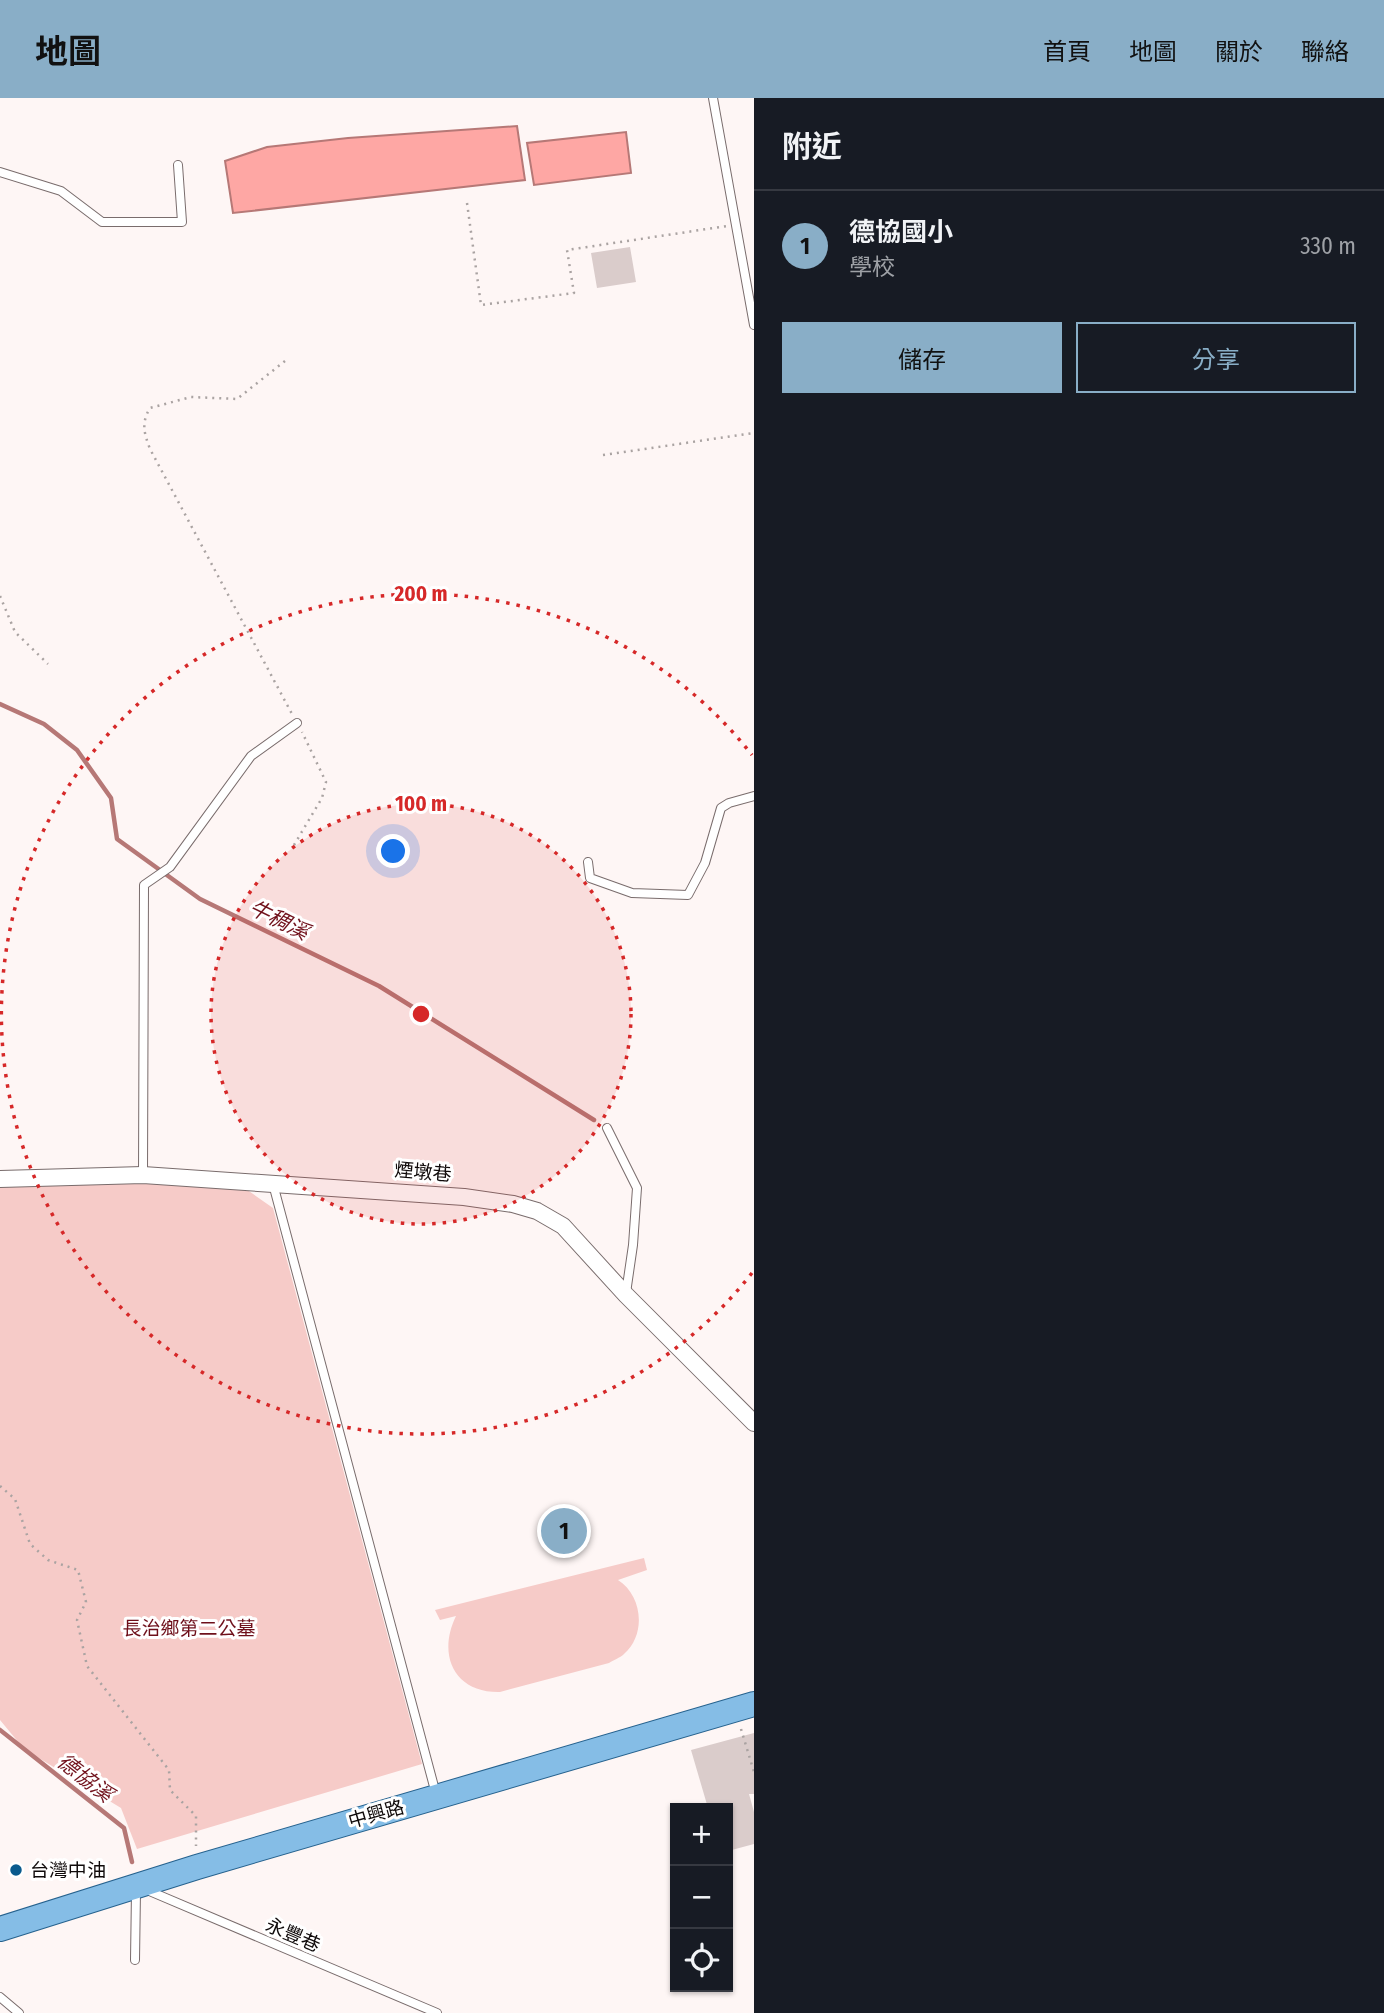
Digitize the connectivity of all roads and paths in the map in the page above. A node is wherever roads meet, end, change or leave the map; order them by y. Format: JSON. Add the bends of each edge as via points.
{"nodes":[{"id":1,"x":713,"y":98,"type":"edge"},
{"id":2,"x":178,"y":165,"type":"dead end"},
{"id":3,"x":0,"y":172,"type":"edge"},
{"id":4,"x":467,"y":203,"type":"dead end"},
{"id":5,"x":736,"y":225,"type":"junction"},
{"id":6,"x":754,"y":325,"type":"edge"},
{"id":7,"x":285,"y":361,"type":"dead end"},
{"id":8,"x":754,"y":433,"type":"edge"},
{"id":9,"x":603,"y":455,"type":"dead end"},
{"id":10,"x":0,"y":596,"type":"edge"},
{"id":11,"x":48,"y":664,"type":"dead end"},
{"id":12,"x":297,"y":723,"type":"junction"},
{"id":13,"x":754,"y":796,"type":"edge"},
{"id":14,"x":294,"y":845,"type":"dead end"},
{"id":15,"x":588,"y":862,"type":"dead end"},
{"id":16,"x":607,"y":1128,"type":"dead end"},
{"id":17,"x":143,"y":1175,"type":"junction"},
{"id":18,"x":0,"y":1179,"type":"edge"},
{"id":19,"x":272,"y":1183,"type":"junction"},
{"id":20,"x":626,"y":1296,"type":"junction"},
{"id":21,"x":754,"y":1423,"type":"edge"},
{"id":22,"x":0,"y":1486,"type":"edge"},
{"id":23,"x":744,"y":1706,"type":"edge"},
{"id":24,"x":754,"y":1772,"type":"edge"},
{"id":25,"x":437,"y":1796,"type":"junction"},
{"id":26,"x":197,"y":1867,"type":"junction"},
{"id":27,"x":136,"y":1886,"type":"junction"},
{"id":28,"x":0,"y":1929,"type":"edge"},
{"id":29,"x":135,"y":1960,"type":"dead end"},
{"id":30,"x":0,"y":1997,"type":"edge"},
{"id":31,"x":19,"y":2013,"type":"edge"},
{"id":32,"x":437,"y":2013,"type":"edge"}],
"edges":[{"from":1,"to":5,"type":"lane"},
{"from":2,"to":3,"type":"lane","via":[[182,222],[103,222],[61,191]]},
{"from":4,"to":5,"type":"path","via":[[481,305],[574,293],[567,250]]},
{"from":5,"to":6,"type":"lane"},
{"from":7,"to":12,"type":"path","via":[[237,399],[191,397],[150,408],[143,430],[149,449]]},
{"from":8,"to":9,"type":"path"},
{"from":10,"to":11,"type":"path","via":[[15,632]]},
{"from":12,"to":14,"type":"path","via":[[326,782]]},
{"from":12,"to":17,"type":"lane","via":[[251,756],[170,867],[144,886]]},
{"from":13,"to":15,"type":"lane","via":[[721,808],[705,863],[688,895],[632,893],[590,878]]},
{"from":16,"to":20,"type":"lane","via":[[637,1188]]},
{"from":17,"to":18,"type":"street","name":"煙墩巷"},
{"from":17,"to":19,"type":"street","name":"煙墩巷"},
{"from":19,"to":20,"type":"street","name":"煙墩巷","via":[[464,1197],[537,1211],[562,1226]]},
{"from":19,"to":25,"type":"lane"},
{"from":20,"to":21,"type":"street","name":"煙墩巷"},
{"from":22,"to":26,"type":"path","via":[[15,1499],[30,1544],[48,1560],[78,1570],[86,1602],[77,1620],[87,1666],[169,1770],[170,1790],[196,1816]]},
{"from":23,"to":24,"type":"path"},
{"from":23,"to":25,"type":"main road","name":"中興路"},
{"from":25,"to":26,"type":"main road","name":"中興路"},
{"from":26,"to":27,"type":"main road","name":"中興路"},
{"from":27,"to":28,"type":"main road","name":"中興路"},
{"from":27,"to":29,"type":"lane"},
{"from":27,"to":32,"type":"lane","name":"永豐巷"},
{"from":30,"to":31,"type":"lane"}]}
